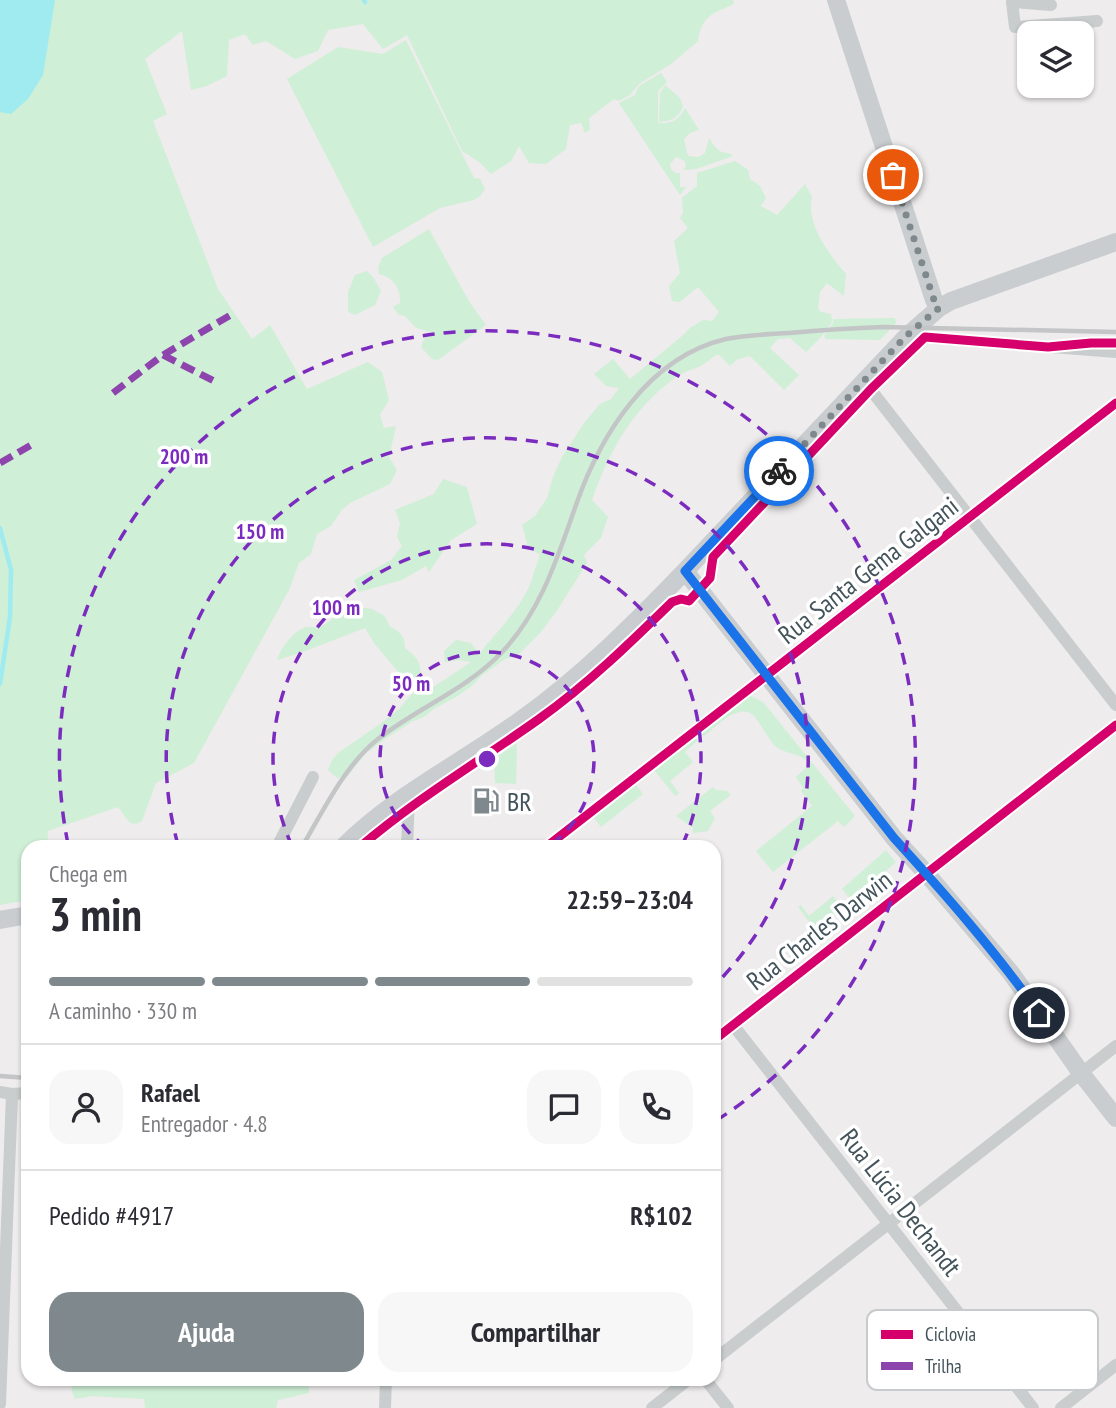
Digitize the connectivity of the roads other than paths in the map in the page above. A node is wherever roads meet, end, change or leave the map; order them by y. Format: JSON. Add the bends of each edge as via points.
{"nodes":[{"id":1,"x":836,"y":0,"type":"edge"},
{"id":2,"x":1050,"y":3,"type":"edge"},
{"id":3,"x":1052,"y":21,"type":"edge"},
{"id":4,"x":1094,"y":21,"type":"edge"},
{"id":5,"x":1097,"y":21,"type":"dead end"},
{"id":6,"x":1017,"y":27,"type":"edge"},
{"id":7,"x":1116,"y":242,"type":"edge"},
{"id":8,"x":939,"y":308,"type":"junction"},
{"id":9,"x":906,"y":336,"type":"junction"},
{"id":10,"x":1116,"y":352,"type":"edge"},
{"id":11,"x":864,"y":381,"type":"junction"},
{"id":12,"x":1116,"y":403,"type":"edge"},
{"id":13,"x":970,"y":517,"type":"junction"},
{"id":14,"x":685,"y":571,"type":"junction"},
{"id":15,"x":766,"y":675,"type":"junction"},
{"id":16,"x":1116,"y":705,"type":"edge"},
{"id":17,"x":1116,"y":725,"type":"edge"},
{"id":18,"x":313,"y":776,"type":"dead end"},
{"id":19,"x":409,"y":794,"type":"junction"},
{"id":20,"x":281,"y":840,"type":"edge"},
{"id":21,"x":351,"y":840,"type":"edge"},
{"id":22,"x":407,"y":840,"type":"edge"},
{"id":23,"x":555,"y":840,"type":"edge"},
{"id":24,"x":926,"y":873,"type":"junction"},
{"id":25,"x":21,"y":916,"type":"edge"},
{"id":26,"x":0,"y":919,"type":"edge"},
{"id":27,"x":733,"y":1025,"type":"junction"},
{"id":28,"x":721,"y":1034,"type":"edge"},
{"id":29,"x":1116,"y":1046,"type":"edge"},
{"id":30,"x":1081,"y":1073,"type":"junction"},
{"id":31,"x":6,"y":1093,"type":"edge"},
{"id":32,"x":1116,"y":1118,"type":"edge"},
{"id":33,"x":889,"y":1223,"type":"junction"},
{"id":34,"x":957,"y":1310,"type":"edge"},
{"id":35,"x":721,"y":1355,"type":"edge"},
{"id":36,"x":1116,"y":1365,"type":"edge"},
{"id":37,"x":1098,"y":1379,"type":"edge"},
{"id":38,"x":386,"y":1386,"type":"edge"},
{"id":39,"x":680,"y":1386,"type":"edge"},
{"id":40,"x":711,"y":1386,"type":"edge"},
{"id":41,"x":1019,"y":1390,"type":"edge"},
{"id":42,"x":1084,"y":1390,"type":"edge"},
{"id":43,"x":0,"y":1404,"type":"edge"},
{"id":44,"x":385,"y":1408,"type":"edge"},
{"id":45,"x":652,"y":1408,"type":"edge"},
{"id":46,"x":728,"y":1408,"type":"edge"},
{"id":47,"x":1033,"y":1408,"type":"edge"},
{"id":48,"x":1061,"y":1408,"type":"edge"}],
"edges":[{"from":1,"to":8,"type":"main road"},
{"from":2,"to":3,"type":"street"},
{"from":2,"to":6,"type":"street","via":[[1013,2]]},
{"from":4,"to":5,"type":"street"},
{"from":7,"to":8,"type":"main road"},
{"from":8,"to":9,"type":"main road"},
{"from":9,"to":10,"type":"street"},
{"from":9,"to":11,"type":"main road"},
{"from":11,"to":13,"type":"street"},
{"from":11,"to":14,"type":"main road"},
{"from":12,"to":13,"type":"street","name":"Rua Santa Gema Galgani"},
{"from":13,"to":15,"type":"street","name":"Rua Santa Gema Galgani"},
{"from":13,"to":16,"type":"street"},
{"from":14,"to":15,"type":"main road"},
{"from":14,"to":19,"type":"main road","via":[[559,691]]},
{"from":15,"to":23,"type":"street","name":"Rua Santa Gema Galgani"},
{"from":15,"to":24,"type":"main road"},
{"from":17,"to":24,"type":"street","name":"Rua Charles Darwin"},
{"from":18,"to":20,"type":"street"},
{"from":19,"to":21,"type":"main road"},
{"from":19,"to":22,"type":"street"},
{"from":24,"to":27,"type":"street","name":"Rua Charles Darwin"},
{"from":24,"to":30,"type":"main road","via":[[1011,973]]},
{"from":25,"to":26,"type":"main road"},
{"from":27,"to":28,"type":"street","name":"Rua Charles Darwin"},
{"from":27,"to":33,"type":"street","name":"Rua Lúcia Dechandt"},
{"from":29,"to":30,"type":"street"},
{"from":30,"to":32,"type":"main road"},
{"from":30,"to":33,"type":"street"},
{"from":31,"to":43,"type":"street"},
{"from":33,"to":34,"type":"street","name":"Rua Lúcia Dechandt"},
{"from":33,"to":35,"type":"street"},
{"from":36,"to":37,"type":"street"},
{"from":38,"to":44,"type":"street"},
{"from":39,"to":45,"type":"street"},
{"from":40,"to":46,"type":"street"},
{"from":41,"to":47,"type":"street","name":"Rua Lúcia Dechandt"},
{"from":42,"to":48,"type":"street"}]}
